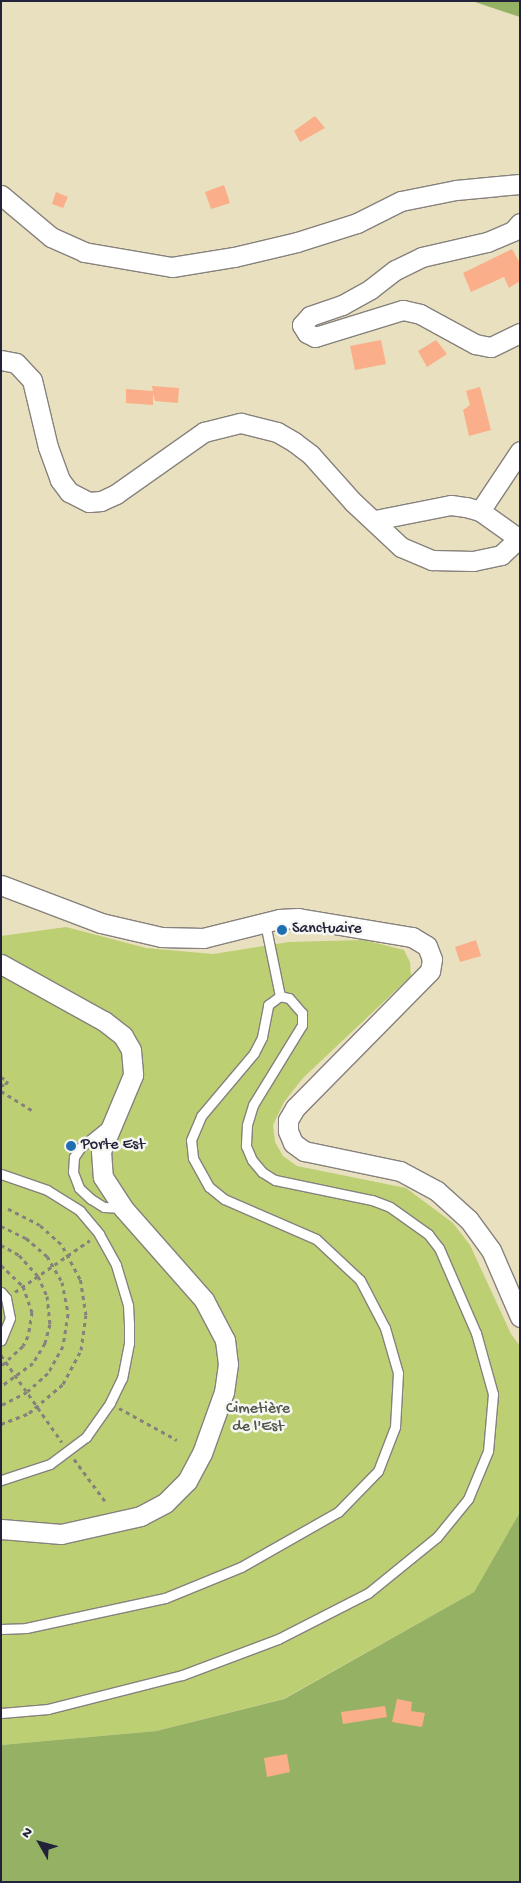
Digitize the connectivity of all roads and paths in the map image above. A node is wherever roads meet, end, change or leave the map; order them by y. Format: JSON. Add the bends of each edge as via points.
{"nodes":[{"id":1,"x":520,"y":184,"type":"edge"},
{"id":2,"x":1,"y":195,"type":"edge"},
{"id":3,"x":520,"y":223,"type":"edge"},
{"id":4,"x":520,"y":333,"type":"edge"},
{"id":5,"x":1,"y":360,"type":"edge"},
{"id":6,"x":520,"y":451,"type":"edge"},
{"id":7,"x":480,"y":511,"type":"junction"},
{"id":8,"x":375,"y":520,"type":"junction"},
{"id":9,"x":519,"y":537,"type":"edge"},
{"id":10,"x":1,"y":885,"type":"edge"},
{"id":11,"x":264,"y":923,"type":"junction"},
{"id":12,"x":1,"y":964,"type":"edge"},
{"id":13,"x":280,"y":996,"type":"junction"},
{"id":14,"x":1,"y":1077,"type":"edge"},
{"id":15,"x":1,"y":1084,"type":"edge"},
{"id":16,"x":1,"y":1091,"type":"edge"},
{"id":17,"x":31,"y":1110,"type":"dead end"},
{"id":18,"x":110,"y":1124,"type":"junction"},
{"id":19,"x":1,"y":1174,"type":"edge"},
{"id":20,"x":123,"y":1208,"type":"junction"},
{"id":21,"x":8,"y":1209,"type":"dead end"},
{"id":22,"x":1,"y":1226,"type":"edge"},
{"id":23,"x":99,"y":1234,"type":"junction"},
{"id":24,"x":1,"y":1245,"type":"edge"},
{"id":25,"x":69,"y":1255,"type":"junction"},
{"id":26,"x":53,"y":1266,"type":"junction"},
{"id":27,"x":38,"y":1276,"type":"junction"},
{"id":28,"x":4,"y":1295,"type":"edge"},
{"id":29,"x":520,"y":1317,"type":"edge"},
{"id":30,"x":1,"y":1340,"type":"edge"},
{"id":31,"x":1,"y":1355,"type":"edge"},
{"id":32,"x":17,"y":1378,"type":"junction"},
{"id":33,"x":1,"y":1386,"type":"edge"},
{"id":34,"x":27,"y":1392,"type":"junction"},
{"id":35,"x":110,"y":1403,"type":"junction"},
{"id":36,"x":1,"y":1405,"type":"edge"},
{"id":37,"x":38,"y":1407,"type":"junction"},
{"id":38,"x":1,"y":1424,"type":"edge"},
{"id":39,"x":177,"y":1440,"type":"dead end"},
{"id":40,"x":69,"y":1451,"type":"junction"},
{"id":41,"x":1,"y":1480,"type":"edge"},
{"id":42,"x":105,"y":1501,"type":"dead end"},
{"id":43,"x":1,"y":1529,"type":"edge"},
{"id":44,"x":1,"y":1629,"type":"edge"},
{"id":45,"x":1,"y":1712,"type":"edge"}],
"edges":[{"from":1,"to":2,"type":"street","via":[[456,190],[401,201],[358,223],[297,242],[172,267],[84,252],[51,238]]},
{"from":3,"to":4,"type":"street","via":[[513,231],[487,242],[422,257],[395,270],[371,289],[342,305],[310,316],[302,325],[307,334],[315,337],[403,310],[420,314],[475,344],[491,347]]},
{"from":5,"to":8,"type":"street","via":[[16,362],[32,380],[48,447],[60,480],[79,498],[101,502],[204,432],[241,423],[277,432],[294,442],[311,455],[352,502]]},
{"from":6,"to":7,"type":"street"},
{"from":7,"to":8,"type":"street","via":[[451,505]]},
{"from":7,"to":9,"type":"street"},
{"from":8,"to":9,"type":"street","via":[[401,548],[432,560],[473,561],[501,555]]},
{"from":10,"to":11,"type":"street","via":[[101,923],[161,937],[203,938]]},
{"from":11,"to":13,"type":"lane"},
{"from":11,"to":29,"type":"street","via":[[298,918],[412,937],[427,946],[432,959],[430,971],[295,1108],[288,1120],[288,1131],[293,1143],[304,1151],[400,1170],[437,1191],[469,1220],[492,1250]]},
{"from":12,"to":18,"type":"street","via":[[104,1021],[123,1036],[131,1050],[133,1075]]},
{"from":13,"to":44,"type":"lane","via":[[268,1005],[262,1037],[254,1053],[201,1116],[191,1140],[193,1158],[209,1187],[224,1199],[316,1239],[360,1280],[385,1328],[398,1373],[395,1427],[378,1471],[338,1512],[241,1567],[166,1598],[26,1628]]},
{"from":13,"to":45,"type":"lane","via":[[296,1003],[302,1013],[302,1025],[253,1105],[247,1125],[246,1146],[252,1160],[275,1180],[372,1200],[390,1207],[428,1234],[439,1248],[476,1333],[493,1394],[488,1451],[468,1499],[437,1538],[368,1593],[278,1639],[182,1675],[48,1709]]},
{"from":14,"to":15,"type":"path","via":[[8,1081],[4,1086]]},
{"from":16,"to":17,"type":"path"},
{"from":18,"to":20,"type":"street","via":[[100,1150],[100,1164],[103,1177]]},
{"from":18,"to":20,"type":"lane","via":[[80,1148],[74,1157],[73,1172],[79,1188],[91,1199],[114,1210]]},
{"from":19,"to":23,"type":"lane","via":[[47,1190],[80,1211]]},
{"from":20,"to":43,"type":"street","via":[[204,1300],[225,1340],[228,1364],[224,1392],[202,1453],[187,1481],[165,1503],[141,1516],[61,1534]]},
{"from":21,"to":25,"type":"path","via":[[40,1225]]},
{"from":22,"to":26,"type":"path","via":[[35,1244]]},
{"from":23,"to":25,"type":"path"},
{"from":23,"to":35,"type":"lane","via":[[116,1265],[129,1324],[122,1378]]},
{"from":24,"to":27,"type":"path","via":[[19,1254]]},
{"from":25,"to":26,"type":"path"},
{"from":25,"to":37,"type":"path","via":[[85,1296],[83,1341],[63,1384]]},
{"from":26,"to":27,"type":"path"},
{"from":26,"to":34,"type":"path","via":[[68,1305],[66,1338],[54,1366]]},
{"from":27,"to":28,"type":"path"},
{"from":27,"to":32,"type":"path","via":[[47,1296],[50,1324],[39,1355]]},
{"from":28,"to":30,"type":"lane","via":[[10,1318]]},
{"from":31,"to":32,"type":"path"},
{"from":32,"to":33,"type":"path"},
{"from":32,"to":34,"type":"path"},
{"from":34,"to":36,"type":"path"},
{"from":34,"to":37,"type":"path"},
{"from":35,"to":39,"type":"path"},
{"from":35,"to":40,"type":"lane","via":[[86,1437]]},
{"from":37,"to":38,"type":"path"},
{"from":37,"to":40,"type":"path"},
{"from":40,"to":41,"type":"lane","via":[[33,1472]]},
{"from":40,"to":42,"type":"path"}]}
